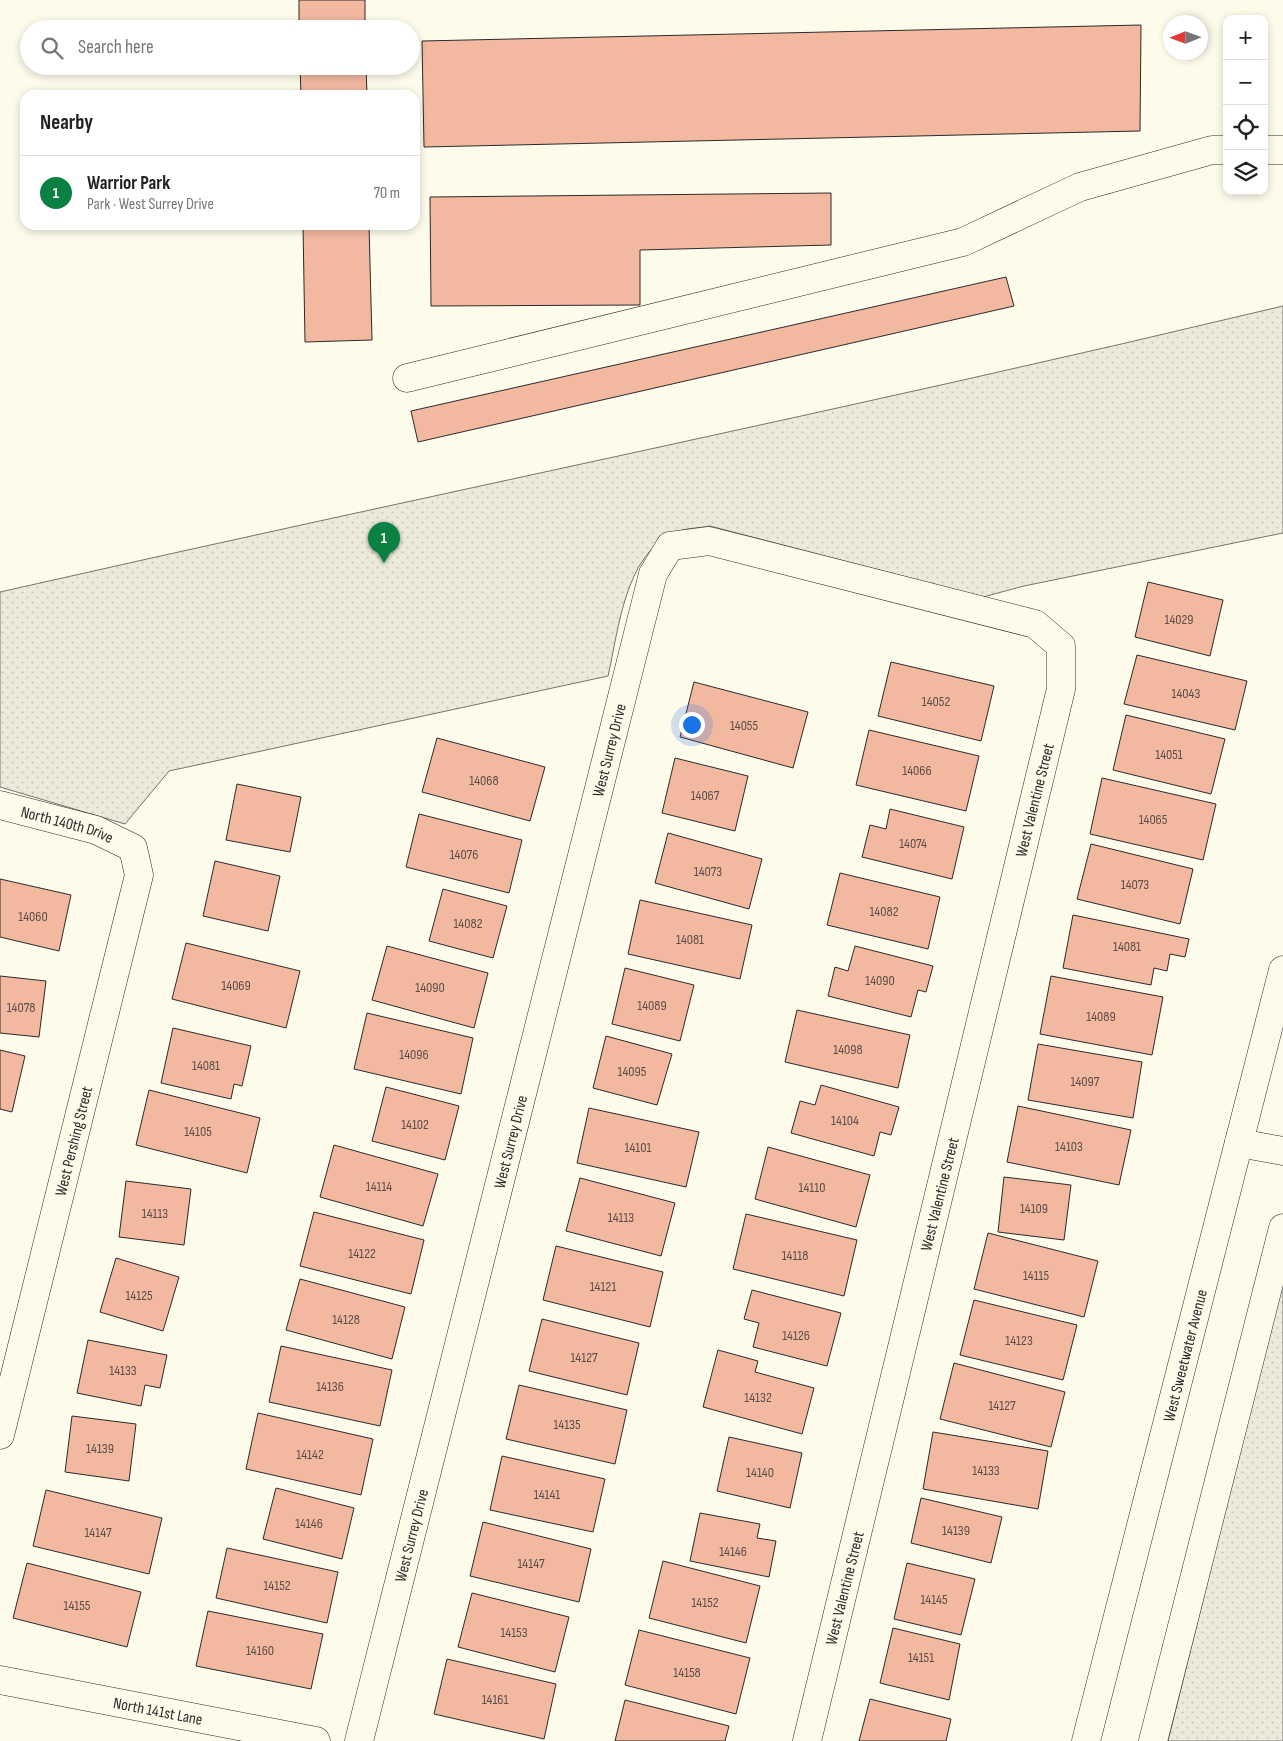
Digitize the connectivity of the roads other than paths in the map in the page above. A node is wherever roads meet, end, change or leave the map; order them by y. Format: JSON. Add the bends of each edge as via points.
{"nodes":[{"id":1,"x":1223,"y":150,"type":"edge"},
{"id":2,"x":1268,"y":150,"type":"edge"},
{"id":3,"x":1283,"y":150,"type":"edge"},
{"id":4,"x":407,"y":378,"type":"dead end"},
{"id":5,"x":670,"y":546,"type":"joint"},
{"id":6,"x":0,"y":805,"type":"edge"},
{"id":7,"x":133,"y":848,"type":"joint"},
{"id":8,"x":1283,"y":970,"type":"edge"},
{"id":9,"x":1239,"y":1143,"type":"junction"},
{"id":10,"x":1283,"y":1151,"type":"edge"},
{"id":11,"x":1283,"y":1228,"type":"edge"},
{"id":12,"x":0,"y":1435,"type":"edge"},
{"id":13,"x":0,"y":1680,"type":"edge"},
{"id":14,"x":316,"y":1741,"type":"edge"},
{"id":15,"x":359,"y":1741,"type":"edge"},
{"id":16,"x":807,"y":1741,"type":"edge"},
{"id":17,"x":1086,"y":1741,"type":"edge"},
{"id":18,"x":1153,"y":1741,"type":"edge"}],
"edges":[{"from":1,"to":4,"type":"street","via":[[1212,150],[1080,187],[963,242]]},
{"from":2,"to":3,"type":"street"},
{"from":5,"to":15,"type":"street","name":"West Surrey Drive","via":[[654,574]]},
{"from":5,"to":16,"type":"street","name":"West Valentine Street","via":[[709,541],[1026,621],[1035,624],[1061,646],[1061,689]]},
{"from":6,"to":7,"type":"street","name":"North 140th Drive","via":[[96,830]]},
{"from":7,"to":12,"type":"street","name":"West Pershing Street","via":[[139,874]]},
{"from":8,"to":9,"type":"street","name":"West Sweetwater Avenue"},
{"from":9,"to":10,"type":"street"},
{"from":9,"to":17,"type":"street","name":"West Sweetwater Avenue"},
{"from":11,"to":18,"type":"street"},
{"from":13,"to":14,"type":"street","name":"North 141st Lane"}]}
